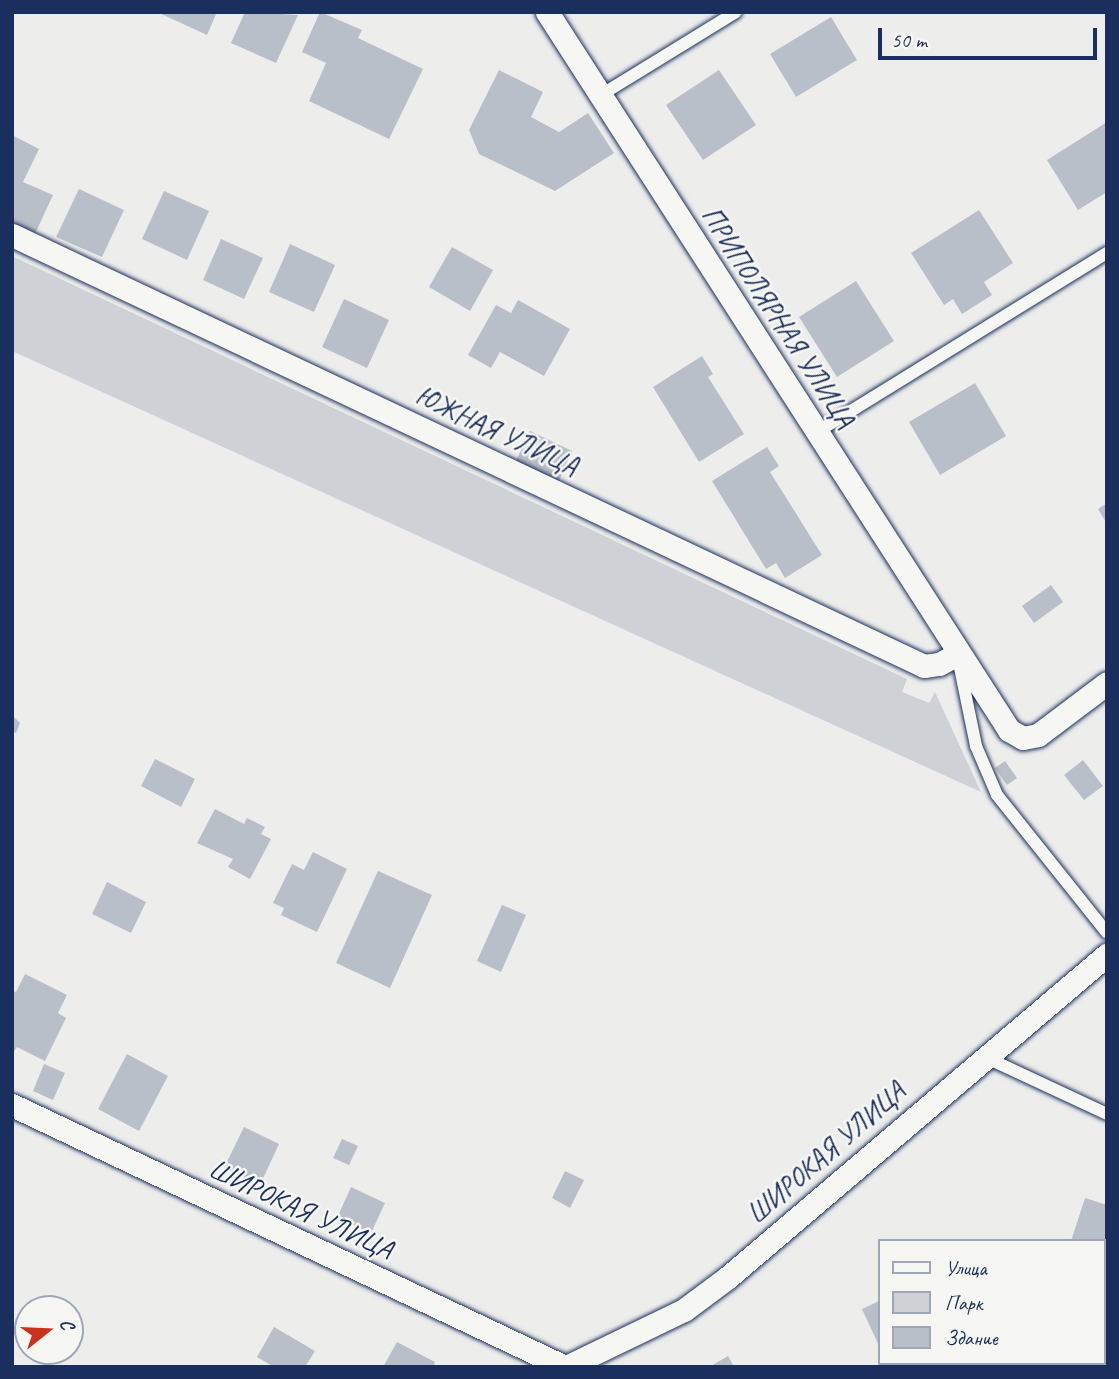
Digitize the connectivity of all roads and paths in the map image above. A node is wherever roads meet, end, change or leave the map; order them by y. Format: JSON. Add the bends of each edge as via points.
{"nodes":[{"id":1,"x":547,"y":12,"type":"edge"},
{"id":2,"x":736,"y":12,"type":"edge"},
{"id":3,"x":601,"y":95,"type":"junction"},
{"id":4,"x":12,"y":235,"type":"edge"},
{"id":5,"x":1107,"y":253,"type":"edge"},
{"id":6,"x":817,"y":432,"type":"junction"},
{"id":7,"x":958,"y":654,"type":"junction"},
{"id":8,"x":1107,"y":683,"type":"edge"},
{"id":9,"x":1107,"y":933,"type":"edge"},
{"id":10,"x":1107,"y":955,"type":"edge"},
{"id":11,"x":985,"y":1057,"type":"junction"},
{"id":12,"x":12,"y":1105,"type":"edge"},
{"id":13,"x":1107,"y":1114,"type":"edge"},
{"id":14,"x":565,"y":1367,"type":"edge"}],
"edges":[{"from":1,"to":3,"type":"street","name":"ПРИПОЛЯРНАЯ УЛИЦА"},
{"from":2,"to":3,"type":"lane"},
{"from":3,"to":6,"type":"street","name":"ПРИПОЛЯРНАЯ УЛИЦА"},
{"from":4,"to":7,"type":"street","name":"ЮЖНАЯ УЛИЦА","via":[[924,666]]},
{"from":5,"to":6,"type":"lane"},
{"from":6,"to":7,"type":"street","name":"ПРИПОЛЯРНАЯ УЛИЦА"},
{"from":7,"to":8,"type":"street","name":"ПРИПОЛЯРНАЯ УЛИЦА","via":[[1009,730],[1023,738],[1038,735]]},
{"from":7,"to":9,"type":"lane","via":[[976,746],[997,795]]},
{"from":10,"to":11,"type":"street","name":"ШИРОКАЯ УЛИЦА"},
{"from":11,"to":13,"type":"lane"},
{"from":11,"to":14,"type":"street","name":"ШИРОКАЯ УЛИЦА","via":[[695,1302]]},
{"from":12,"to":14,"type":"street","name":"ШИРОКАЯ УЛИЦА"}]}
